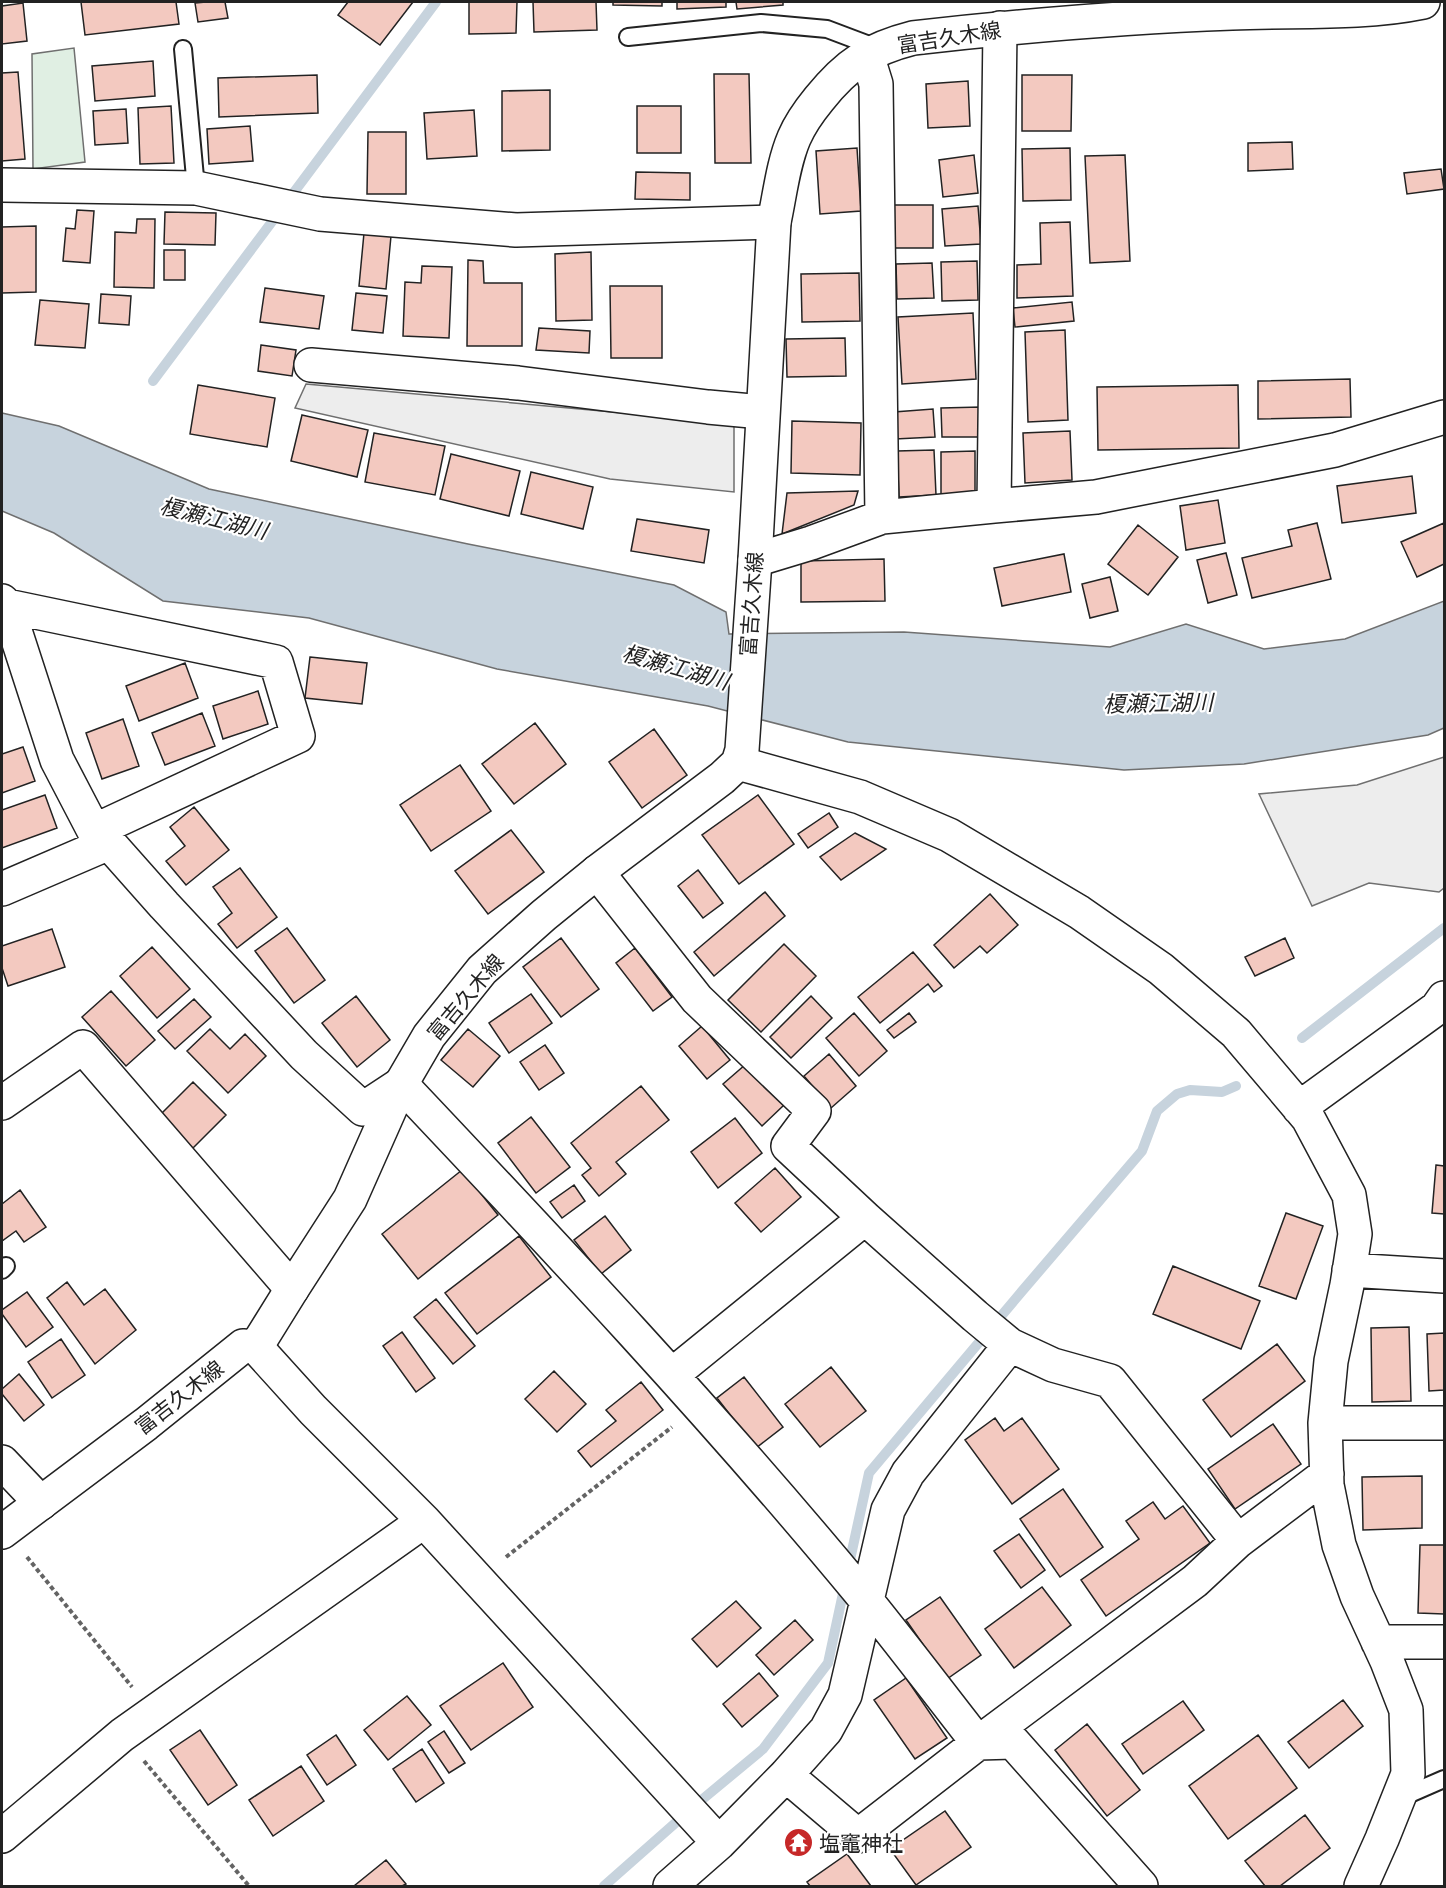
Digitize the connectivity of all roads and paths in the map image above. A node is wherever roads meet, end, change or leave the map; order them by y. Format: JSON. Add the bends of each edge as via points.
{"nodes":[{"id":1,"x":1423,"y":2,"type":"edge"},
{"id":2,"x":1232,"y":7,"type":"edge"},
{"id":3,"x":1000,"y":28,"type":"junction"},
{"id":4,"x":628,"y":37,"type":"dead end"},
{"id":5,"x":183,"y":48,"type":"dead end"},
{"id":6,"x":874,"y":52,"type":"junction"},
{"id":7,"x":2,"y":185,"type":"edge"},
{"id":8,"x":196,"y":188,"type":"junction"},
{"id":9,"x":774,"y":222,"type":"junction"},
{"id":10,"x":311,"y":364,"type":"dead end"},
{"id":11,"x":762,"y":411,"type":"junction"},
{"id":12,"x":1444,"y":417,"type":"edge"},
{"id":13,"x":994,"y":506,"type":"junction"},
{"id":14,"x":882,"y":517,"type":"junction"},
{"id":15,"x":755,"y":560,"type":"junction"},
{"id":16,"x":4,"y":604,"type":"edge"},
{"id":17,"x":740,"y":748,"type":"junction"},
{"id":18,"x":101,"y":837,"type":"junction"},
{"id":19,"x":597,"y":872,"type":"junction"},
{"id":20,"x":2,"y":889,"type":"edge"},
{"id":21,"x":1444,"y":998,"type":"edge"},
{"id":22,"x":401,"y":1084,"type":"junction"},
{"id":23,"x":2,"y":1103,"type":"edge"},
{"id":24,"x":1299,"y":1108,"type":"junction"},
{"id":25,"x":865,"y":1218,"type":"junction"},
{"id":26,"x":1349,"y":1270,"type":"junction"},
{"id":27,"x":1444,"y":1276,"type":"edge"},
{"id":28,"x":292,"y":1289,"type":"junction"},
{"id":29,"x":1006,"y":1342,"type":"junction"},
{"id":30,"x":256,"y":1347,"type":"junction"},
{"id":31,"x":672,"y":1375,"type":"junction"},
{"id":32,"x":699,"y":1406,"type":"junction"},
{"id":33,"x":1325,"y":1423,"type":"junction"},
{"id":34,"x":1444,"y":1423,"type":"edge"},
{"id":35,"x":2,"y":1462,"type":"edge"},
{"id":36,"x":1327,"y":1474,"type":"junction"},
{"id":37,"x":41,"y":1503,"type":"junction"},
{"id":38,"x":424,"y":1521,"type":"junction"},
{"id":39,"x":3,"y":1531,"type":"edge"},
{"id":40,"x":1238,"y":1540,"type":"junction"},
{"id":41,"x":478,"y":1579,"type":"junction"},
{"id":42,"x":862,"y":1595,"type":"junction"},
{"id":43,"x":1378,"y":1642,"type":"junction"},
{"id":44,"x":1444,"y":1642,"type":"edge"},
{"id":45,"x":153,"y":1713,"type":"junction"},
{"id":46,"x":122,"y":1735,"type":"junction"},
{"id":47,"x":978,"y":1743,"type":"junction"},
{"id":48,"x":786,"y":1776,"type":"junction"},
{"id":49,"x":1444,"y":1779,"type":"edge"},
{"id":50,"x":1398,"y":1799,"type":"junction"},
{"id":51,"x":2,"y":1836,"type":"edge"},
{"id":52,"x":716,"y":1840,"type":"junction"},
{"id":53,"x":249,"y":1887,"type":"edge"},
{"id":54,"x":670,"y":1887,"type":"edge"},
{"id":55,"x":1141,"y":1887,"type":"edge"},
{"id":56,"x":1361,"y":1887,"type":"edge"}],
"edges":[{"from":1,"to":2,"type":"street","name":"富吉久木線","via":[[1343,12]]},
{"from":2,"to":3,"type":"street","name":"富吉久木線"},
{"from":3,"to":6,"type":"street","name":"富吉久木線","via":[[913,38]]},
{"from":3,"to":13,"type":"street"},
{"from":4,"to":6,"type":"lane","via":[[761,23],[827,29]]},
{"from":5,"to":8,"type":"lane"},
{"from":6,"to":9,"type":"street","name":"富吉久木線","via":[[834,80],[794,137]]},
{"from":6,"to":14,"type":"street"},
{"from":7,"to":8,"type":"street"},
{"from":8,"to":9,"type":"street","via":[[320,214],[516,230]]},
{"from":9,"to":11,"type":"street","name":"富吉久木線"},
{"from":10,"to":11,"type":"street"},
{"from":11,"to":15,"type":"street","name":"富吉久木線"},
{"from":12,"to":13,"type":"street","via":[[1335,450],[1096,497]]},
{"from":13,"to":14,"type":"street"},
{"from":14,"to":15,"type":"street"},
{"from":15,"to":17,"type":"street","name":"富吉久木線"},
{"from":16,"to":18,"type":"street","via":[[57,760]]},
{"from":16,"to":18,"type":"street","via":[[276,662],[298,736]]},
{"from":17,"to":19,"type":"street","name":"富吉久木線","via":[[722,778]]},
{"from":17,"to":24,"type":"street","via":[[950,835],[1079,912],[1161,969],[1236,1033]]},
{"from":18,"to":20,"type":"street"},
{"from":18,"to":22,"type":"street","via":[[304,1055],[363,1108]]},
{"from":19,"to":22,"type":"street","name":"富吉久木線","via":[[482,970],[429,1036]]},
{"from":19,"to":25,"type":"street","via":[[698,999],[814,1111],[788,1146]]},
{"from":21,"to":24,"type":"street","via":[[1437,1008]]},
{"from":22,"to":28,"type":"street","name":"富吉久木線","via":[[350,1199]]},
{"from":22,"to":31,"type":"street"},
{"from":23,"to":28,"type":"street","via":[[83,1047]]},
{"from":24,"to":26,"type":"street","via":[[1349,1195],[1355,1234]]},
{"from":25,"to":29,"type":"street"},
{"from":25,"to":31,"type":"street"},
{"from":26,"to":27,"type":"street"},
{"from":26,"to":33,"type":"street","via":[[1331,1361]]},
{"from":28,"to":30,"type":"street","name":"富吉久木線"},
{"from":29,"to":40,"type":"street","via":[[1053,1365],[1110,1381]]},
{"from":29,"to":42,"type":"street","via":[[908,1473],[888,1510]]},
{"from":30,"to":37,"type":"street","name":"富吉久木線","via":[[243,1346]]},
{"from":30,"to":38,"type":"street"},
{"from":31,"to":32,"type":"street"},
{"from":32,"to":41,"type":"path"},
{"from":32,"to":42,"type":"street"},
{"from":33,"to":34,"type":"street"},
{"from":33,"to":36,"type":"street"},
{"from":35,"to":37,"type":"street"},
{"from":36,"to":40,"type":"street"},
{"from":36,"to":43,"type":"street","via":[[1339,1545]]},
{"from":37,"to":39,"type":"street","name":"富吉久木線"},
{"from":38,"to":41,"type":"street"},
{"from":38,"to":45,"type":"street"},
{"from":39,"to":45,"type":"path"},
{"from":40,"to":47,"type":"street","via":[[1195,1581]]},
{"from":41,"to":52,"type":"street"},
{"from":42,"to":47,"type":"street"},
{"from":42,"to":48,"type":"street","via":[[845,1695],[825,1730]]},
{"from":43,"to":44,"type":"street"},
{"from":43,"to":50,"type":"street","via":[[1406,1710],[1408,1774]]},
{"from":45,"to":46,"type":"street"},
{"from":46,"to":51,"type":"street"},
{"from":46,"to":53,"type":"path"},
{"from":47,"to":48,"type":"street","via":[[858,1836]]},
{"from":47,"to":55,"type":"street","via":[[1013,1742]]},
{"from":48,"to":52,"type":"street"},
{"from":49,"to":50,"type":"lane"},
{"from":50,"to":56,"type":"street"},
{"from":52,"to":54,"type":"street"}]}
